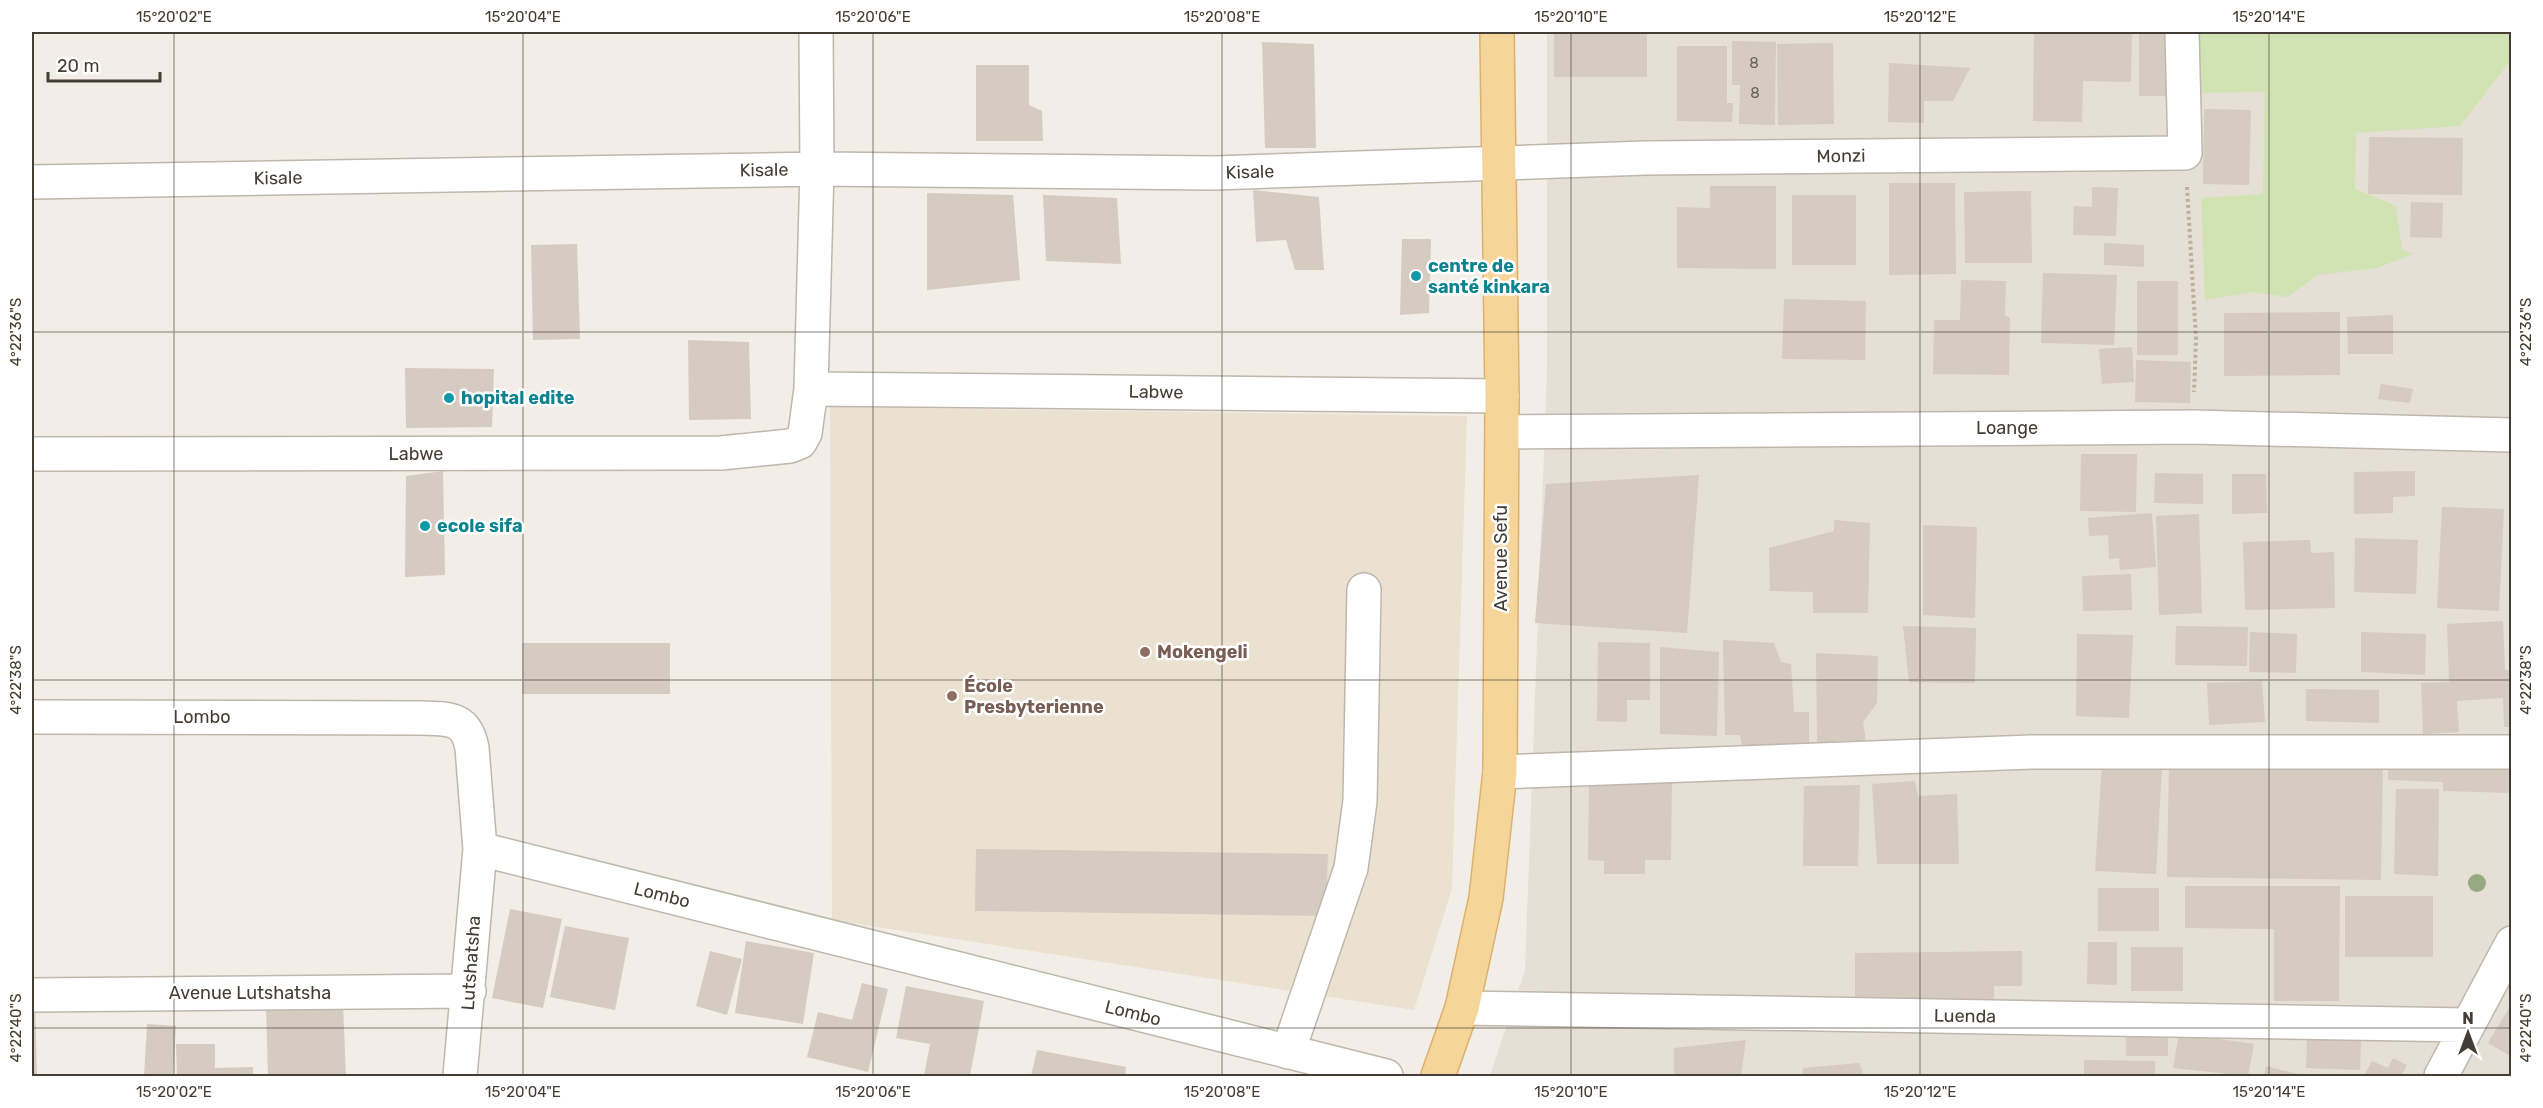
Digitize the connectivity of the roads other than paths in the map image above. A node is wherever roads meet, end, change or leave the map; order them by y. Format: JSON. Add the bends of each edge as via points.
{"nodes":[{"id":1,"x":816,"y":32,"type":"edge"},
{"id":2,"x":1497,"y":32,"type":"edge"},
{"id":3,"x":2182,"y":32,"type":"edge"},
{"id":4,"x":1497,"y":165,"type":"junction"},
{"id":5,"x":817,"y":169,"type":"junction"},
{"id":6,"x":32,"y":182,"type":"edge"},
{"id":7,"x":811,"y":389,"type":"junction"},
{"id":8,"x":1502,"y":396,"type":"junction"},
{"id":9,"x":1502,"y":432,"type":"junction"},
{"id":10,"x":2511,"y":435,"type":"edge"},
{"id":11,"x":32,"y":454,"type":"edge"},
{"id":12,"x":1364,"y":590,"type":"dead end"},
{"id":13,"x":32,"y":717,"type":"edge"},
{"id":14,"x":2511,"y":752,"type":"edge"},
{"id":15,"x":1500,"y":772,"type":"junction"},
{"id":16,"x":480,"y":849,"type":"junction"},
{"id":17,"x":2511,"y":943,"type":"edge"},
{"id":18,"x":469,"y":992,"type":"junction"},
{"id":19,"x":32,"y":995,"type":"edge"},
{"id":20,"x":1462,"y":1008,"type":"junction"},
{"id":21,"x":2468,"y":1025,"type":"junction"},
{"id":22,"x":1288,"y":1052,"type":"junction"},
{"id":23,"x":460,"y":1077,"type":"edge"},
{"id":24,"x":1386,"y":1077,"type":"edge"},
{"id":25,"x":1438,"y":1077,"type":"edge"},
{"id":26,"x":2440,"y":1077,"type":"edge"}],
"edges":[{"from":1,"to":5,"type":"street"},
{"from":2,"to":4,"type":"main road","name":"Avenue Sefu"},
{"from":3,"to":4,"type":"street","name":"Monzi","via":[[2185,153],[1646,158]]},
{"from":4,"to":5,"type":"street","name":"Kisale","via":[[1215,173]]},
{"from":4,"to":8,"type":"main road","name":"Avenue Sefu"},
{"from":5,"to":6,"type":"street","name":"Kisale"},
{"from":5,"to":7,"type":"street"},
{"from":7,"to":8,"type":"street","name":"Labwe"},
{"from":7,"to":11,"type":"street","name":"Labwe","via":[[805,433],[800,442],[720,453]]},
{"from":8,"to":9,"type":"main road","name":"Avenue Sefu"},
{"from":9,"to":10,"type":"street","name":"Loange","via":[[2193,427]]},
{"from":9,"to":15,"type":"main road","name":"Avenue Sefu"},
{"from":12,"to":22,"type":"street","via":[[1360,801],[1351,867]]},
{"from":13,"to":16,"type":"street","name":"Lombo","via":[[420,718],[458,722],[469,732],[472,748]]},
{"from":14,"to":15,"type":"street","via":[[2031,752]]},
{"from":15,"to":20,"type":"main road","name":"Avenue Sefu","via":[[1486,898]]},
{"from":16,"to":18,"type":"street","name":"Lutshatsha"},
{"from":16,"to":22,"type":"street","name":"Lombo"},
{"from":17,"to":21,"type":"street"},
{"from":18,"to":19,"type":"street","name":"Avenue Lutshatsha"},
{"from":18,"to":23,"type":"street","name":"Lutshatsha"},
{"from":20,"to":21,"type":"street","name":"Luenda"},
{"from":20,"to":25,"type":"main road","name":"Avenue Sefu"},
{"from":21,"to":26,"type":"street"},
{"from":22,"to":24,"type":"street","name":"Lombo"}]}
